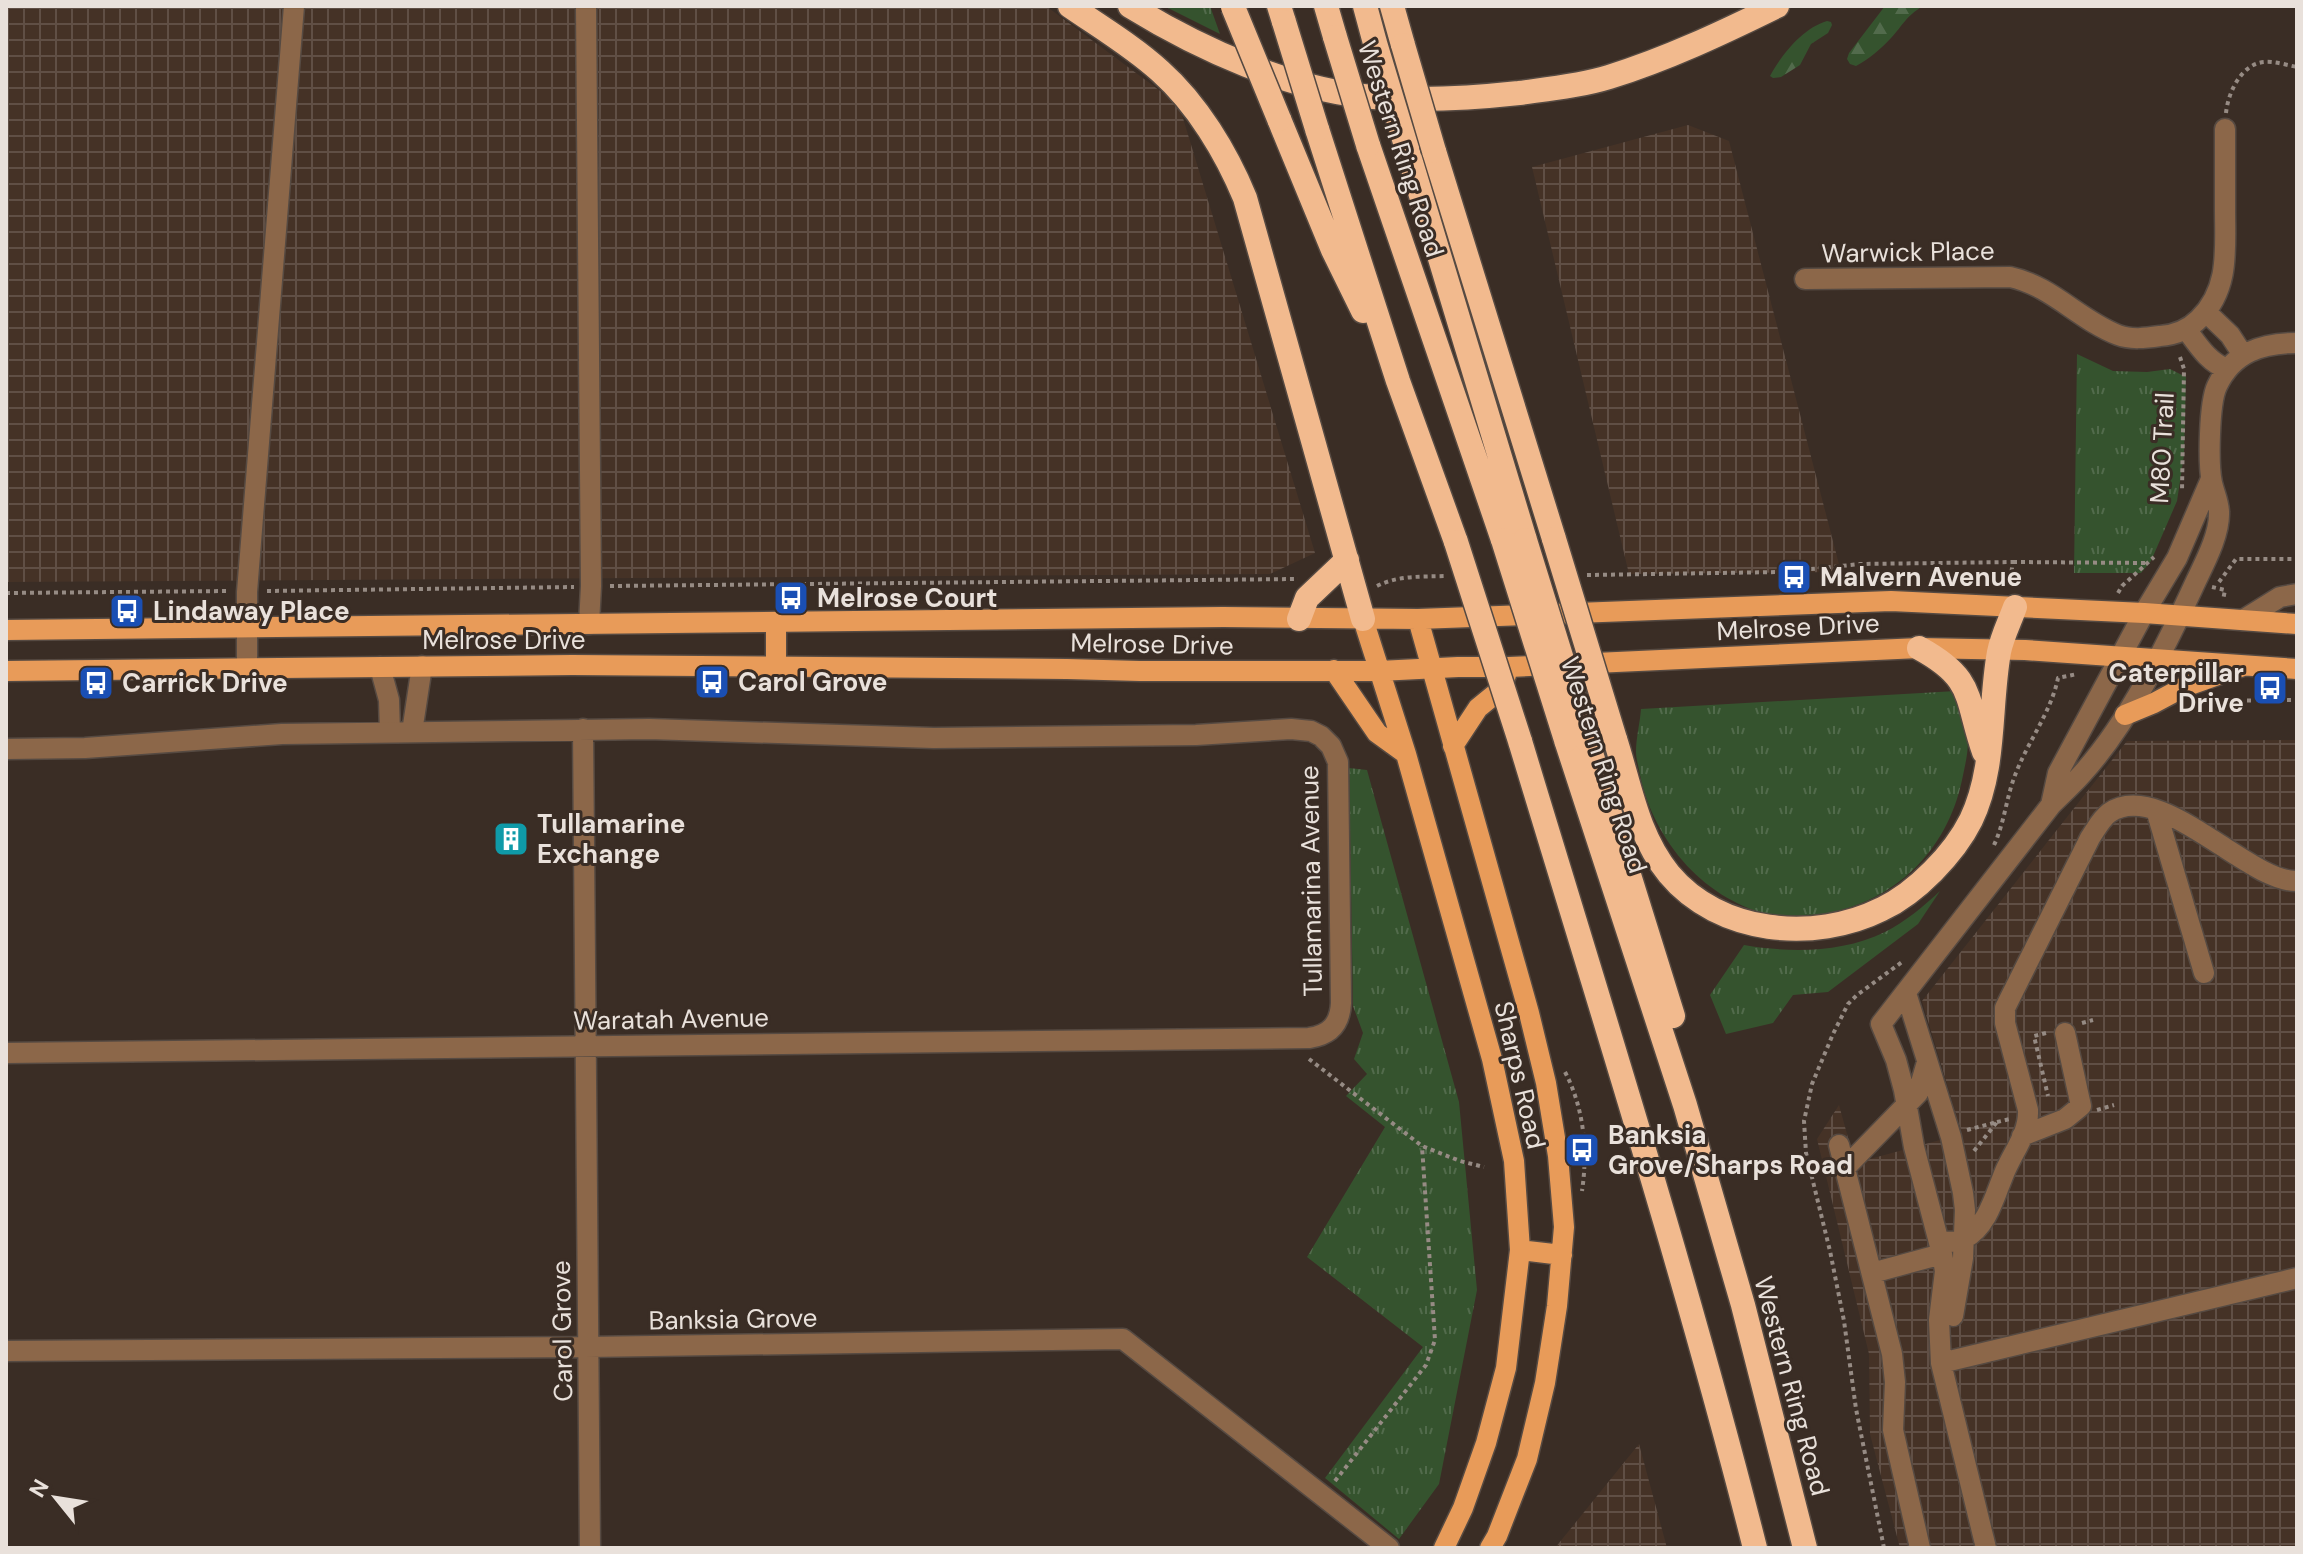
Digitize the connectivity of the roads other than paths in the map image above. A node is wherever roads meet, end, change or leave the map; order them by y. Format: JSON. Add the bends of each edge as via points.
{"nodes":[{"id":1,"x":294,"y":6,"type":"edge"},
{"id":2,"x":586,"y":6,"type":"edge"},
{"id":3,"x":1070,"y":6,"type":"edge"},
{"id":4,"x":1130,"y":6,"type":"edge"},
{"id":5,"x":1233,"y":6,"type":"edge"},
{"id":6,"x":1326,"y":6,"type":"edge"},
{"id":7,"x":1365,"y":6,"type":"edge"},
{"id":8,"x":1392,"y":6,"type":"edge"},
{"id":9,"x":1777,"y":6,"type":"edge"},
{"id":10,"x":1281,"y":14,"type":"edge"},
{"id":11,"x":2225,"y":129,"type":"road end"},
{"id":12,"x":1805,"y":279,"type":"dead end"},
{"id":13,"x":2206,"y":312,"type":"junction"},
{"id":14,"x":2180,"y":332,"type":"junction"},
{"id":15,"x":2297,"y":343,"type":"edge"},
{"id":16,"x":2235,"y":362,"type":"junction"},
{"id":17,"x":1398,"y":381,"type":"junction"},
{"id":18,"x":2211,"y":479,"type":"junction"},
{"id":19,"x":1514,"y":540,"type":"junction"},
{"id":20,"x":1347,"y":560,"type":"junction"},
{"id":21,"x":2297,"y":594,"type":"edge"},
{"id":22,"x":2015,"y":607,"type":"junction"},
{"id":23,"x":2144,"y":613,"type":"junction"},
{"id":24,"x":2181,"y":615,"type":"junction"},
{"id":25,"x":1299,"y":619,"type":"junction"},
{"id":26,"x":1363,"y":619,"type":"junction"},
{"id":27,"x":1418,"y":619,"type":"junction"},
{"id":28,"x":2243,"y":620,"type":"junction"},
{"id":29,"x":776,"y":622,"type":"junction"},
{"id":30,"x":589,"y":624,"type":"junction"},
{"id":31,"x":2297,"y":624,"type":"edge"},
{"id":32,"x":248,"y":626,"type":"junction"},
{"id":33,"x":6,"y":630,"type":"edge"},
{"id":34,"x":1919,"y":648,"type":"junction"},
{"id":35,"x":2000,"y":649,"type":"junction"},
{"id":36,"x":2121,"y":656,"type":"junction"},
{"id":37,"x":2158,"y":659,"type":"junction"},
{"id":38,"x":2247,"y":665,"type":"junction"},
{"id":39,"x":422,"y":666,"type":"junction"},
{"id":40,"x":776,"y":666,"type":"junction"},
{"id":41,"x":380,"y":667,"type":"junction"},
{"id":42,"x":1509,"y":667,"type":"junction"},
{"id":43,"x":247,"y":668,"type":"junction"},
{"id":44,"x":1432,"y":668,"type":"junction"},
{"id":45,"x":2297,"y":669,"type":"edge"},
{"id":46,"x":1334,"y":670,"type":"junction"},
{"id":47,"x":6,"y":671,"type":"edge"},
{"id":48,"x":1379,"y":671,"type":"junction"},
{"id":49,"x":2125,"y":715,"type":"junction"},
{"id":50,"x":583,"y":729,"type":"junction"},
{"id":51,"x":390,"y":732,"type":"junction"},
{"id":52,"x":412,"y":732,"type":"junction"},
{"id":53,"x":1453,"y":746,"type":"junction"},
{"id":54,"x":6,"y":749,"type":"edge"},
{"id":55,"x":1406,"y":754,"type":"junction"},
{"id":56,"x":1987,"y":762,"type":"junction"},
{"id":57,"x":2051,"y":805,"type":"junction"},
{"id":58,"x":2156,"y":810,"type":"junction"},
{"id":59,"x":2297,"y":881,"type":"edge"},
{"id":60,"x":2204,"y":973,"type":"dead end"},
{"id":61,"x":1906,"y":993,"type":"junction"},
{"id":62,"x":1334,"y":1027,"type":"joint"},
{"id":63,"x":2065,"y":1033,"type":"dead end"},
{"id":64,"x":586,"y":1046,"type":"junction"},
{"id":65,"x":6,"y":1053,"type":"edge"},
{"id":66,"x":1927,"y":1062,"type":"junction"},
{"id":67,"x":1906,"y":1098,"type":"junction"},
{"id":68,"x":2022,"y":1136,"type":"junction"},
{"id":69,"x":2007,"y":1167,"type":"junction"},
{"id":70,"x":1964,"y":1200,"type":"junction"},
{"id":71,"x":1964,"y":1239,"type":"junction"},
{"id":72,"x":1939,"y":1240,"type":"junction"},
{"id":73,"x":1520,"y":1250,"type":"junction"},
{"id":74,"x":1562,"y":1255,"type":"junction"},
{"id":75,"x":1872,"y":1273,"type":"junction"},
{"id":76,"x":2297,"y":1278,"type":"edge"},
{"id":77,"x":587,"y":1347,"type":"junction"},
{"id":78,"x":6,"y":1351,"type":"edge"},
{"id":79,"x":1946,"y":1362,"type":"junction"},
{"id":80,"x":1894,"y":1365,"type":"junction"},
{"id":81,"x":590,"y":1548,"type":"edge"},
{"id":82,"x":1389,"y":1548,"type":"edge"},
{"id":83,"x":1444,"y":1548,"type":"edge"},
{"id":84,"x":1490,"y":1548,"type":"edge"},
{"id":85,"x":1755,"y":1548,"type":"edge"},
{"id":86,"x":1805,"y":1548,"type":"edge"},
{"id":87,"x":1908,"y":1548,"type":"edge"},
{"id":88,"x":1920,"y":1548,"type":"edge"},
{"id":89,"x":1986,"y":1548,"type":"edge"}],
"edges":[{"from":1,"to":32,"type":"street"},
{"from":2,"to":30,"type":"street"},
{"from":3,"to":20,"type":"highway","via":[[1159,70],[1190,104],[1234,171]]},
{"from":4,"to":9,"type":"highway","via":[[1203,45],[1320,88],[1373,97],[1480,97],[1606,78]]},
{"from":5,"to":17,"type":"highway","bridge":true,"via":[[1333,250]]},
{"from":6,"to":19,"type":"highway","name":"Western Ring Road","bridge":true,"via":[[1368,145]]},
{"from":7,"to":19,"type":"highway","bridge":true},
{"from":8,"to":56,"type":"highway","bridge":true,"via":[[1640,826],[1670,875],[1710,908],[1758,925],[1792,928],[1849,922],[1882,910],[1930,873],[1970,821]]},
{"from":10,"to":17,"type":"highway","bridge":true},
{"from":11,"to":13,"type":"street","via":[[2224,265],[2219,290]]},
{"from":12,"to":14,"type":"street","name":"Warwick Place","via":[[2010,277],[2035,284],[2122,336]]},
{"from":13,"to":14,"type":"street"},
{"from":13,"to":16,"type":"street","via":[[2230,335]]},
{"from":14,"to":16,"type":"street","via":[[2218,365]]},
{"from":15,"to":16,"type":"street","via":[[2263,345]]},
{"from":16,"to":18,"type":"street","via":[[2212,400]]},
{"from":17,"to":85,"type":"highway","bridge":true,"via":[[1520,741],[1658,1195]]},
{"from":18,"to":23,"type":"street","via":[[2177,558]]},
{"from":18,"to":24,"type":"street","via":[[2217,522]]},
{"from":19,"to":86,"type":"highway","name":"Western Ring Road","bridge":true,"via":[[1743,1305]]},
{"from":20,"to":25,"type":"highway","via":[[1307,598]]},
{"from":20,"to":26,"type":"highway"},
{"from":21,"to":28,"type":"street","via":[[2280,597]]},
{"from":22,"to":23,"type":"main road","name":"Melrose Drive"},
{"from":22,"to":27,"type":"main road","name":"Melrose Drive","via":[[1891,601]]},
{"from":22,"to":35,"type":"highway"},
{"from":23,"to":24,"type":"main road","name":"Melrose Drive"},
{"from":23,"to":36,"type":"street"},
{"from":24,"to":28,"type":"main road","name":"Melrose Drive"},
{"from":24,"to":37,"type":"street"},
{"from":25,"to":26,"type":"main road","name":"Melrose Drive"},
{"from":25,"to":29,"type":"main road","name":"Melrose Drive"},
{"from":26,"to":27,"type":"main road","name":"Melrose Drive"},
{"from":26,"to":48,"type":"main road","name":"Sharps Road"},
{"from":27,"to":44,"type":"main road","name":"Sharps Road"},
{"from":28,"to":31,"type":"main road","name":"Melrose Drive"},
{"from":29,"to":30,"type":"main road","name":"Melrose Drive"},
{"from":29,"to":40,"type":"main road"},
{"from":30,"to":32,"type":"main road","name":"Melrose Drive"},
{"from":32,"to":33,"type":"main road","name":"Melrose Drive"},
{"from":32,"to":43,"type":"street"},
{"from":34,"to":35,"type":"main road","name":"Melrose Drive"},
{"from":34,"to":42,"type":"main road","name":"Melrose Drive"},
{"from":34,"to":56,"type":"highway","via":[[1962,680]]},
{"from":35,"to":36,"type":"main road","name":"Melrose Drive"},
{"from":35,"to":56,"type":"highway"},
{"from":36,"to":37,"type":"main road","name":"Melrose Drive"},
{"from":36,"to":57,"type":"street","via":[[2058,773]]},
{"from":37,"to":38,"type":"main road","name":"Melrose Drive"},
{"from":37,"to":49,"type":"street"},
{"from":38,"to":45,"type":"main road","name":"Melrose Drive"},
{"from":38,"to":49,"type":"main road"},
{"from":39,"to":40,"type":"main road","name":"Melrose Drive"},
{"from":39,"to":41,"type":"main road","name":"Melrose Drive"},
{"from":39,"to":52,"type":"street"},
{"from":40,"to":46,"type":"main road","name":"Melrose Drive"},
{"from":41,"to":43,"type":"main road","name":"Melrose Drive"},
{"from":41,"to":51,"type":"street"},
{"from":42,"to":44,"type":"main road","name":"Melrose Drive"},
{"from":42,"to":53,"type":"main road","via":[[1500,690],[1478,708]]},
{"from":43,"to":47,"type":"main road","name":"Melrose Drive"},
{"from":44,"to":48,"type":"main road","name":"Melrose Drive"},
{"from":44,"to":53,"type":"main road","name":"Sharps Road"},
{"from":46,"to":48,"type":"main road","name":"Melrose Drive"},
{"from":46,"to":55,"type":"main road","via":[[1377,733]]},
{"from":48,"to":55,"type":"main road","name":"Sharps Road"},
{"from":49,"to":57,"type":"street","via":[[2082,774]]},
{"from":50,"to":52,"type":"street"},
{"from":50,"to":62,"type":"street","name":"Tullamarina Avenue","via":[[934,738],[1307,730],[1331,746],[1338,762],[1341,1003]]},
{"from":50,"to":64,"type":"street","name":"Carol Grove"},
{"from":51,"to":52,"type":"street"},
{"from":51,"to":54,"type":"street"},
{"from":53,"to":74,"type":"main road","name":"Sharps Road","via":[[1546,1083],[1558,1156]]},
{"from":55,"to":73,"type":"main road","name":"Sharps Road","via":[[1501,1093],[1514,1161]]},
{"from":57,"to":61,"type":"street"},
{"from":58,"to":59,"type":"street","via":[[2279,879]]},
{"from":58,"to":60,"type":"street"},
{"from":58,"to":68,"type":"street","via":[[2126,806],[2099,823],[2008,999],[2005,1023],[2028,1110]]},
{"from":61,"to":66,"type":"street"},
{"from":61,"to":67,"type":"street","via":[[1881,1024]]},
{"from":62,"to":64,"type":"street","name":"Waratah Avenue","via":[[1309,1038]]},
{"from":63,"to":68,"type":"street","via":[[2081,1106],[2065,1119]]},
{"from":64,"to":65,"type":"street","name":"Waratah Avenue"},
{"from":64,"to":77,"type":"street","name":"Carol Grove"},
{"from":66,"to":67,"type":"street","via":[[1918,1093]]},
{"from":66,"to":70,"type":"street","via":[[1951,1136]]},
{"from":67,"to":72,"type":"street"},
{"from":67,"to":75,"type":"street","via":[[1882,1129],[1842,1157]]},
{"from":68,"to":69,"type":"street"},
{"from":69,"to":70,"type":"street","via":[[1983,1194]]},
{"from":69,"to":71,"type":"street","via":[[1986,1214]]},
{"from":70,"to":71,"type":"street"},
{"from":70,"to":72,"type":"street","via":[[1949,1210]]},
{"from":71,"to":72,"type":"street"},
{"from":71,"to":79,"type":"street"},
{"from":72,"to":75,"type":"street"},
{"from":72,"to":79,"type":"street","via":[[1945,1271],[1939,1320]]},
{"from":73,"to":74,"type":"main road"},
{"from":73,"to":83,"type":"main road","name":"Sharps Road","via":[[1502,1383],[1486,1443]]},
{"from":74,"to":84,"type":"main road","name":"Sharps Road","via":[[1545,1383],[1527,1459]]},
{"from":75,"to":80,"type":"street"},
{"from":76,"to":79,"type":"street"},
{"from":77,"to":78,"type":"street","name":"Banksia Grove"},
{"from":77,"to":81,"type":"street","name":"Carol Grove"},
{"from":77,"to":82,"type":"street","name":"Banksia Grove","via":[[1123,1339]]},
{"from":79,"to":89,"type":"street"},
{"from":80,"to":87,"type":"street","via":[[1880,1430]]},
{"from":80,"to":88,"type":"street","via":[[1894,1442]]}]}
